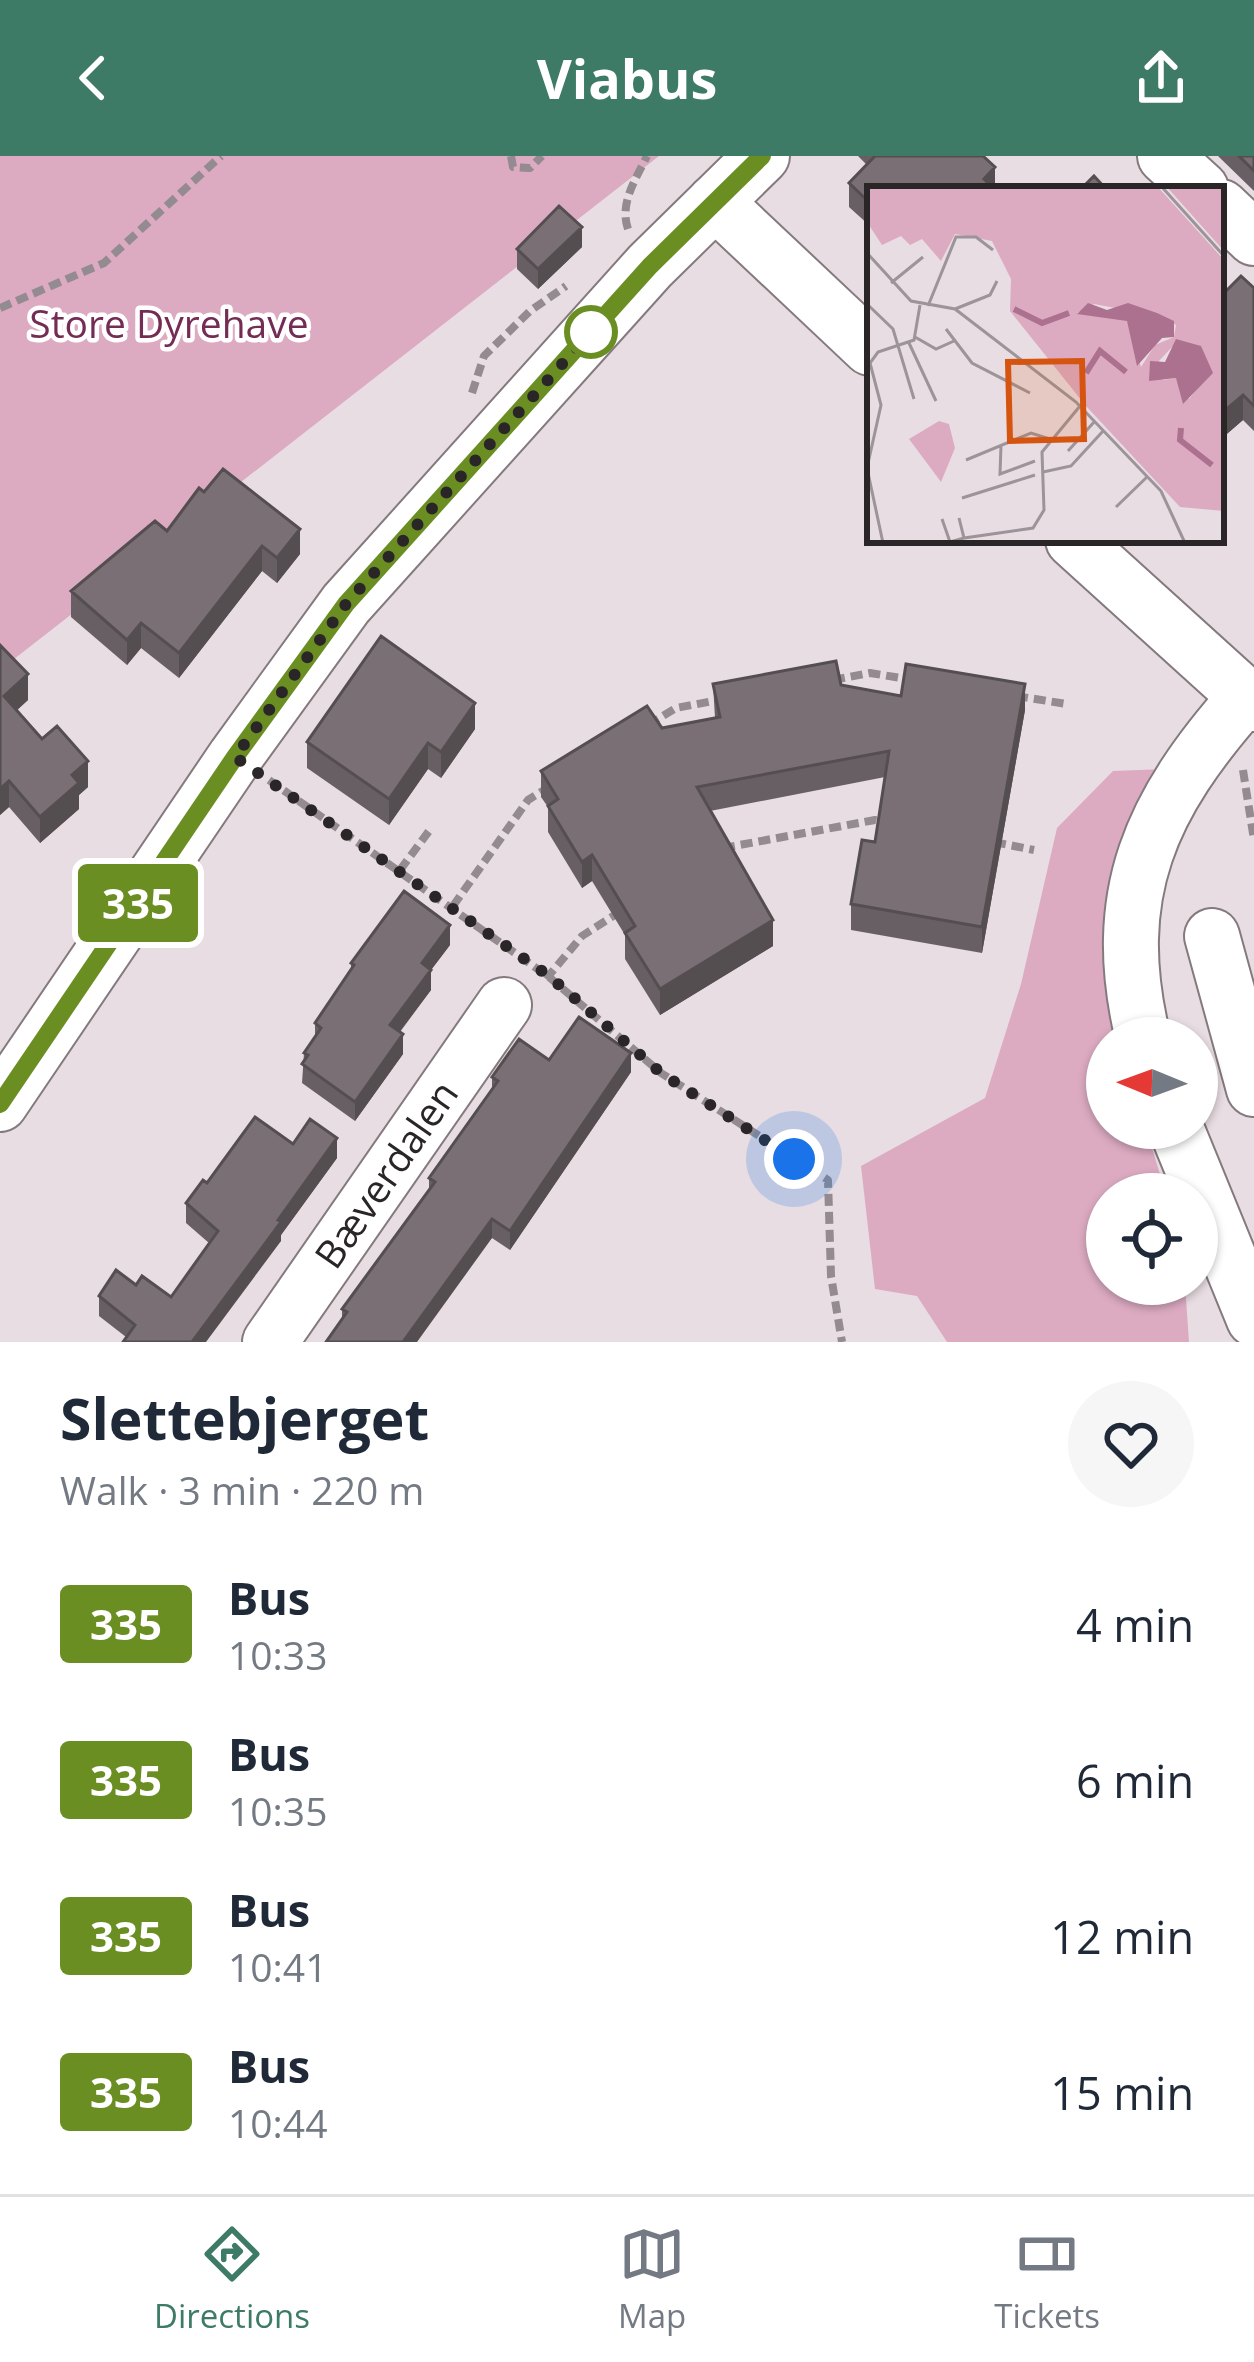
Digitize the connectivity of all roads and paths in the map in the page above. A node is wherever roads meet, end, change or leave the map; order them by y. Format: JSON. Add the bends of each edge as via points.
{"nodes":[{"id":1,"x":221,"y":156,"type":"edge"},
{"id":2,"x":512,"y":156,"type":"edge"},
{"id":3,"x":542,"y":156,"type":"edge"},
{"id":4,"x":762,"y":156,"type":"edge"},
{"id":5,"x":1166,"y":156,"type":"edge"},
{"id":6,"x":1199,"y":186,"type":"edge"},
{"id":7,"x":715,"y":202,"type":"junction"},
{"id":8,"x":1224,"y":210,"type":"edge"},
{"id":9,"x":1254,"y":238,"type":"edge"},
{"id":10,"x":0,"y":308,"type":"edge"},
{"id":11,"x":867,"y":345,"type":"edge"},
{"id":12,"x":1076,"y":543,"type":"edge"},
{"id":13,"x":827,"y":681,"type":"edge"},
{"id":14,"x":936,"y":683,"type":"edge"},
{"id":15,"x":1001,"y":694,"type":"edge"},
{"id":16,"x":741,"y":696,"type":"edge"},
{"id":17,"x":1066,"y":704,"type":"dead end"},
{"id":18,"x":1240,"y":709,"type":"edge"},
{"id":19,"x":639,"y":731,"type":"edge"},
{"id":20,"x":235,"y":757,"type":"junction"},
{"id":21,"x":565,"y":777,"type":"edge"},
{"id":22,"x":897,"y":824,"type":"edge"},
{"id":23,"x":432,"y":827,"type":"dead end"},
{"id":24,"x":1254,"y":840,"type":"edge"},
{"id":25,"x":988,"y":842,"type":"edge"},
{"id":26,"x":1034,"y":850,"type":"dead end"},
{"id":27,"x":710,"y":857,"type":"edge"},
{"id":28,"x":400,"y":870,"type":"junction"},
{"id":29,"x":637,"y":902,"type":"edge"},
{"id":30,"x":453,"y":906,"type":"junction"},
{"id":31,"x":1212,"y":936,"type":"dead end"},
{"id":32,"x":549,"y":976,"type":"junction"},
{"id":33,"x":504,"y":1005,"type":"joint"},
{"id":34,"x":1138,"y":1017,"type":"edge"},
{"id":35,"x":1254,"y":1089,"type":"edge"},
{"id":36,"x":0,"y":1104,"type":"edge"},
{"id":37,"x":1188,"y":1149,"type":"edge"},
{"id":38,"x":1238,"y":1237,"type":"edge"},
{"id":39,"x":1254,"y":1319,"type":"edge"},
{"id":40,"x":270,"y":1342,"type":"edge"},
{"id":41,"x":842,"y":1342,"type":"edge"}],
"edges":[{"from":1,"to":10,"type":"path","via":[[104,263]]},
{"from":2,"to":3,"type":"path","via":[[513,166],[530,168]]},
{"from":4,"to":7,"type":"street"},
{"from":5,"to":6,"type":"street"},
{"from":7,"to":11,"type":"street"},
{"from":7,"to":20,"type":"street","via":[[346,604]]},
{"from":8,"to":9,"type":"street"},
{"from":12,"to":18,"type":"street"},
{"from":13,"to":14,"type":"path","via":[[870,673]]},
{"from":15,"to":17,"type":"path"},
{"from":16,"to":19,"type":"path","via":[[676,708]]},
{"from":18,"to":24,"type":"path"},
{"from":18,"to":34,"type":"street","via":[[1192,758],[1160,812],[1139,871],[1130,933]]},
{"from":20,"to":28,"type":"path"},
{"from":20,"to":36,"type":"street"},
{"from":21,"to":30,"type":"path","via":[[528,800]]},
{"from":22,"to":27,"type":"path","via":[[874,820],[728,845]]},
{"from":23,"to":28,"type":"path"},
{"from":25,"to":26,"type":"path"},
{"from":28,"to":30,"type":"path"},
{"from":29,"to":32,"type":"path","via":[[582,936]]},
{"from":30,"to":32,"type":"path"},
{"from":31,"to":35,"type":"street"},
{"from":32,"to":33,"type":"path"},
{"from":32,"to":41,"type":"path","via":[[661,1073],[827,1180]]},
{"from":33,"to":40,"type":"street","name":"Bæverdalen"},
{"from":37,"to":38,"type":"street"},
{"from":38,"to":39,"type":"street"}]}
